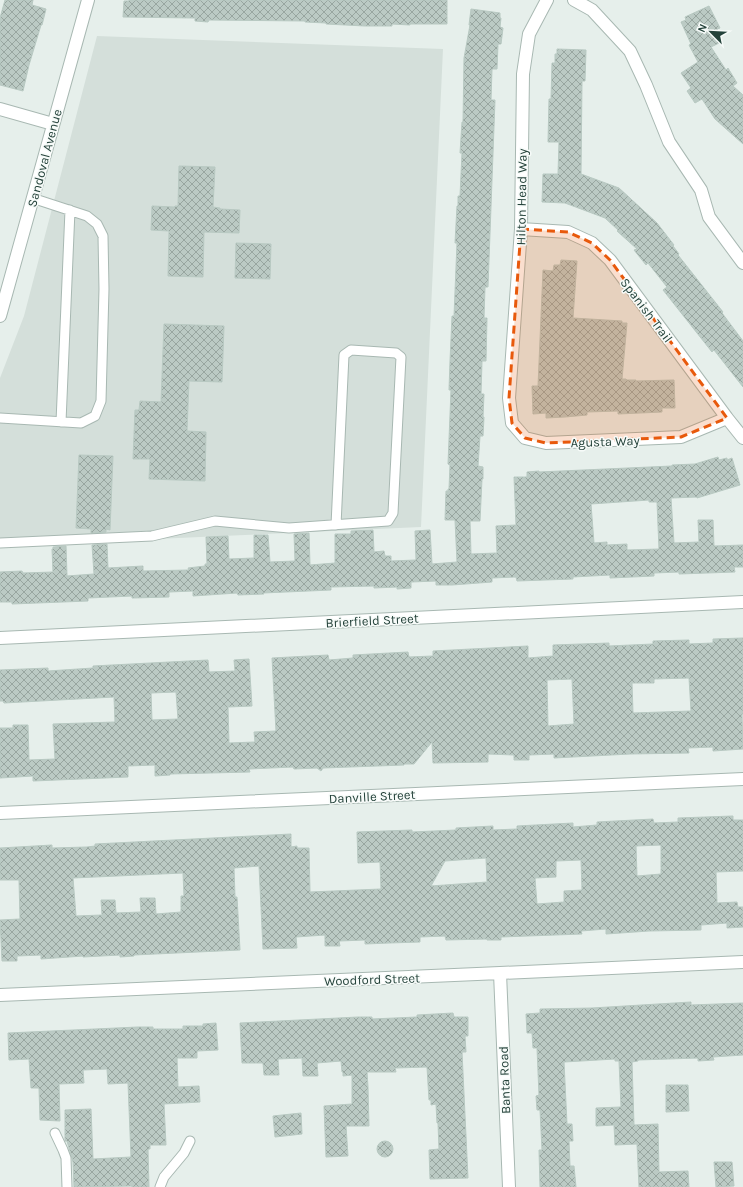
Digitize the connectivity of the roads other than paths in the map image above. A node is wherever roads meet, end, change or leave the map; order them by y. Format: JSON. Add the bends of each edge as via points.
{"nodes":[{"id":1,"x":88,"y":0,"type":"edge"},
{"id":2,"x":547,"y":0,"type":"edge"},
{"id":3,"x":574,"y":0,"type":"edge"},
{"id":4,"x":0,"y":109,"type":"edge"},
{"id":5,"x":53,"y":124,"type":"junction"},
{"id":6,"x":32,"y":198,"type":"junction"},
{"id":7,"x":70,"y":210,"type":"junction"},
{"id":8,"x":521,"y":228,"type":"junction"},
{"id":9,"x":743,"y":263,"type":"edge"},
{"id":10,"x":0,"y":316,"type":"edge"},
{"id":11,"x":509,"y":398,"type":"joint"},
{"id":12,"x":0,"y":418,"type":"edge"},
{"id":13,"x":727,"y":418,"type":"junction"},
{"id":14,"x":61,"y":422,"type":"junction"},
{"id":15,"x":743,"y":438,"type":"edge"},
{"id":16,"x":336,"y":525,"type":"junction"},
{"id":17,"x":0,"y":543,"type":"edge"},
{"id":18,"x":743,"y":602,"type":"edge"},
{"id":19,"x":0,"y":638,"type":"edge"},
{"id":20,"x":743,"y":779,"type":"edge"},
{"id":21,"x":0,"y":813,"type":"edge"},
{"id":22,"x":743,"y":962,"type":"edge"},
{"id":23,"x":500,"y":974,"type":"junction"},
{"id":24,"x":0,"y":995,"type":"edge"},
{"id":25,"x":55,"y":1133,"type":"dead end"},
{"id":26,"x":190,"y":1140,"type":"dead end"},
{"id":27,"x":67,"y":1187,"type":"edge"},
{"id":28,"x":160,"y":1187,"type":"edge"},
{"id":29,"x":509,"y":1187,"type":"edge"}],
"edges":[{"from":1,"to":5,"type":"street","name":"Sandoval Avenue"},
{"from":2,"to":8,"type":"street","name":"Hilton Head Way","via":[[529,34],[523,74]]},
{"from":3,"to":9,"type":"street","via":[[592,10],[630,51],[669,142],[701,190],[709,217]]},
{"from":4,"to":5,"type":"street"},
{"from":5,"to":6,"type":"street","name":"Sandoval Avenue"},
{"from":6,"to":7,"type":"lane"},
{"from":6,"to":10,"type":"street","name":"Sandoval Avenue"},
{"from":7,"to":14,"type":"lane"},
{"from":7,"to":14,"type":"lane","via":[[87,216],[97,224],[103,236],[101,401],[95,416],[81,423]]},
{"from":8,"to":11,"type":"street","name":"Hilton Head Way"},
{"from":8,"to":13,"type":"street","name":"Spanish Trail","via":[[568,232],[592,243],[610,260]]},
{"from":11,"to":13,"type":"street","name":"Agusta Way","via":[[512,423],[525,438],[546,443],[681,437]]},
{"from":12,"to":14,"type":"lane"},
{"from":13,"to":15,"type":"street","name":"Spanish Trail"},
{"from":16,"to":16,"type":"lane","via":[[388,521],[393,513],[401,357],[396,353],[351,350],[344,355]]},
{"from":16,"to":17,"type":"lane","via":[[289,528],[215,521],[152,536]]},
{"from":18,"to":19,"type":"street","name":"Brierfield Street"},
{"from":20,"to":21,"type":"street","name":"Danville Street"},
{"from":22,"to":23,"type":"street","name":"Woodford Street"},
{"from":23,"to":24,"type":"street","name":"Woodford Street"},
{"from":23,"to":29,"type":"street","name":"Banta Road"},
{"from":25,"to":27,"type":"lane","via":[[66,1158]]},
{"from":26,"to":28,"type":"lane","via":[[184,1153],[164,1177]]}]}
